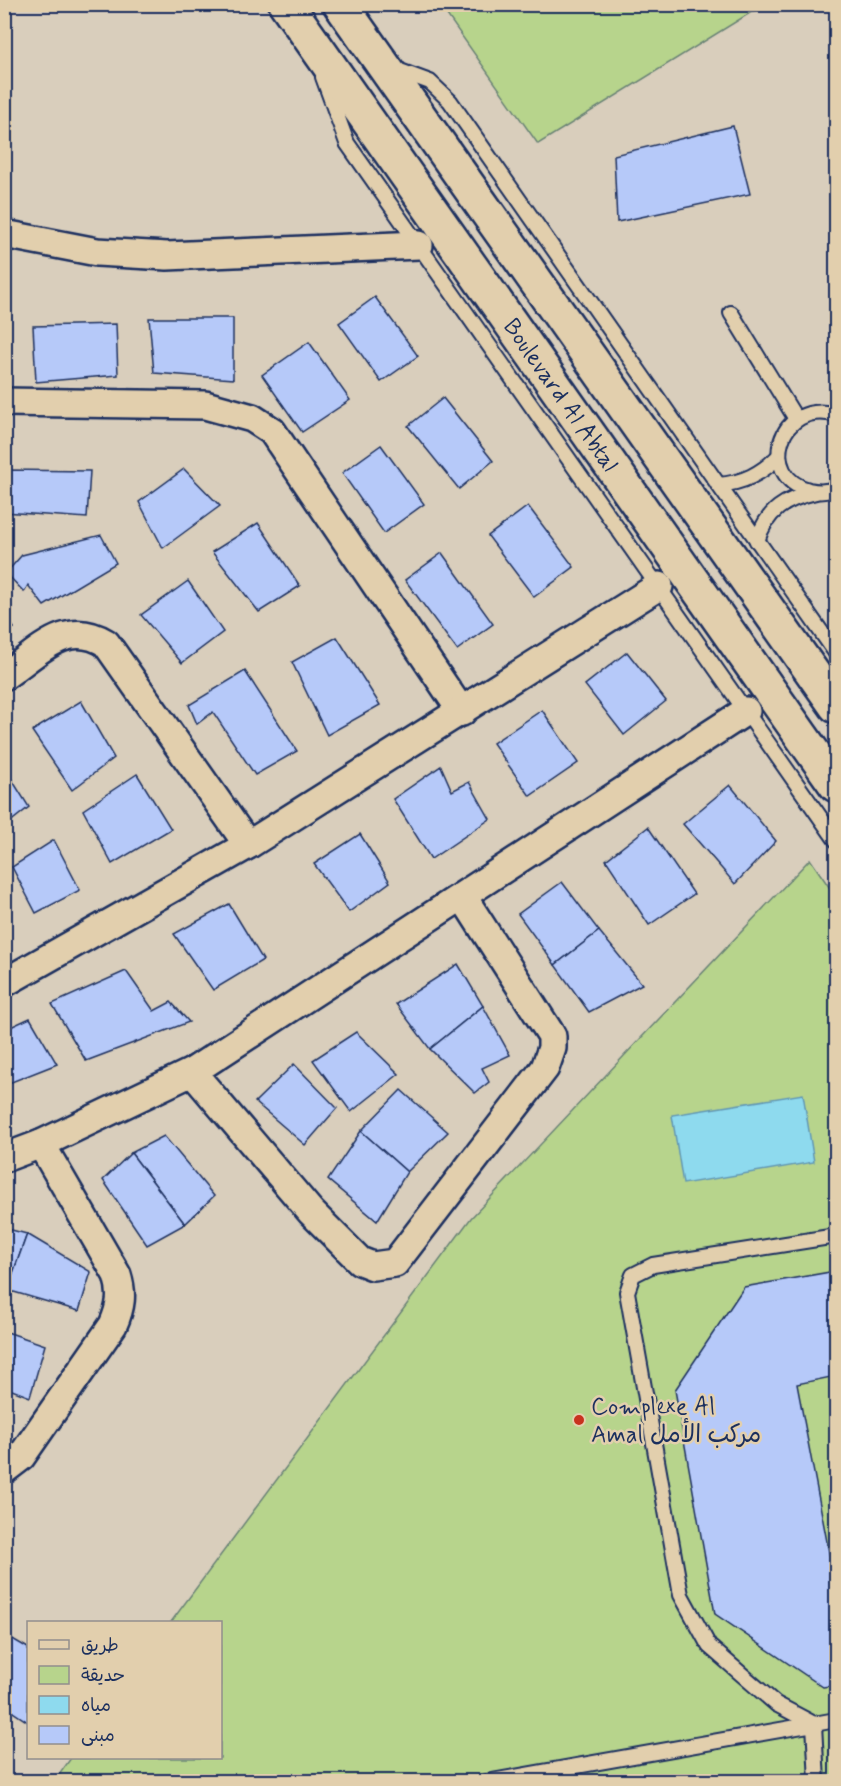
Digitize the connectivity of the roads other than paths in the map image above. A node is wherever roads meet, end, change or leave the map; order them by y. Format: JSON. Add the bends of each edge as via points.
{"nodes":[{"id":1,"x":286,"y":4,"type":"edge"},
{"id":2,"x":340,"y":4,"type":"edge"},
{"id":3,"x":310,"y":38,"type":"junction"},
{"id":4,"x":386,"y":66,"type":"junction"},
{"id":5,"x":4,"y":234,"type":"edge"},
{"id":6,"x":419,"y":245,"type":"junction"},
{"id":7,"x":731,"y":313,"type":"dead end"},
{"id":8,"x":4,"y":402,"type":"edge"},
{"id":9,"x":837,"y":415,"type":"edge"},
{"id":10,"x":796,"y":419,"type":"junction"},
{"id":11,"x":779,"y":456,"type":"junction"},
{"id":12,"x":718,"y":485,"type":"junction"},
{"id":13,"x":837,"y":488,"type":"edge"},
{"id":14,"x":817,"y":492,"type":"junction"},
{"id":15,"x":758,"y":541,"type":"junction"},
{"id":16,"x":659,"y":586,"type":"junction"},
{"id":17,"x":837,"y":653,"type":"edge"},
{"id":18,"x":4,"y":676,"type":"edge"},
{"id":19,"x":837,"y":706,"type":"edge"},
{"id":20,"x":746,"y":711,"type":"junction"},
{"id":21,"x":462,"y":712,"type":"junction"},
{"id":22,"x":837,"y":785,"type":"edge"},
{"id":23,"x":837,"y":840,"type":"edge"},
{"id":24,"x":248,"y":845,"type":"junction"},
{"id":25,"x":462,"y":897,"type":"junction"},
{"id":26,"x":4,"y":983,"type":"edge"},
{"id":27,"x":192,"y":1072,"type":"junction"},
{"id":28,"x":41,"y":1144,"type":"junction"},
{"id":29,"x":4,"y":1158,"type":"edge"},
{"id":30,"x":837,"y":1236,"type":"edge"},
{"id":31,"x":4,"y":1470,"type":"edge"},
{"id":32,"x":837,"y":1720,"type":"edge"},
{"id":33,"x":814,"y":1724,"type":"junction"},
{"id":34,"x":486,"y":1782,"type":"edge"},
{"id":35,"x":817,"y":1782,"type":"edge"}],
"edges":[{"from":1,"to":3,"type":"main road","name":"Boulevard Al Abtal"},
{"from":2,"to":4,"type":"main road","name":"Boulevard Al Abtal"},
{"from":3,"to":6,"type":"lane","via":[[347,143]]},
{"from":3,"to":22,"type":"main road","name":"Boulevard Al Abtal"},
{"from":4,"to":12,"type":"lane","via":[[430,82],[450,101]]},
{"from":4,"to":19,"type":"main road","name":"Boulevard Al Abtal"},
{"from":5,"to":6,"type":"street","via":[[97,252],[167,256]]},
{"from":6,"to":16,"type":"lane"},
{"from":7,"to":10,"type":"lane"},
{"from":8,"to":21,"type":"street","via":[[205,405],[252,418],[272,431]]},
{"from":9,"to":10,"type":"lane","via":[[809,412]]},
{"from":10,"to":11,"type":"lane","via":[[780,441]]},
{"from":11,"to":12,"type":"lane","via":[[752,477]]},
{"from":11,"to":14,"type":"lane","via":[[792,480]]},
{"from":12,"to":15,"type":"lane"},
{"from":13,"to":14,"type":"lane"},
{"from":14,"to":15,"type":"lane","via":[[785,501],[762,525]]},
{"from":15,"to":17,"type":"lane"},
{"from":16,"to":20,"type":"lane"},
{"from":16,"to":21,"type":"street"},
{"from":18,"to":24,"type":"street","via":[[62,636],[91,634],[106,643]]},
{"from":20,"to":23,"type":"lane"},
{"from":20,"to":25,"type":"street"},
{"from":21,"to":24,"type":"street"},
{"from":24,"to":26,"type":"street"},
{"from":25,"to":27,"type":"street"},
{"from":25,"to":27,"type":"street","via":[[552,1036],[552,1048],[546,1068],[395,1263],[373,1266],[360,1261],[311,1212]]},
{"from":27,"to":28,"type":"street"},
{"from":28,"to":29,"type":"street"},
{"from":28,"to":31,"type":"street","via":[[117,1275],[121,1306],[113,1325],[21,1457]]},
{"from":30,"to":33,"type":"lane","via":[[653,1265],[633,1275],[627,1292],[681,1595],[709,1646],[776,1704]]},
{"from":32,"to":33,"type":"lane"},
{"from":33,"to":34,"type":"lane"},
{"from":33,"to":35,"type":"lane"}]}
